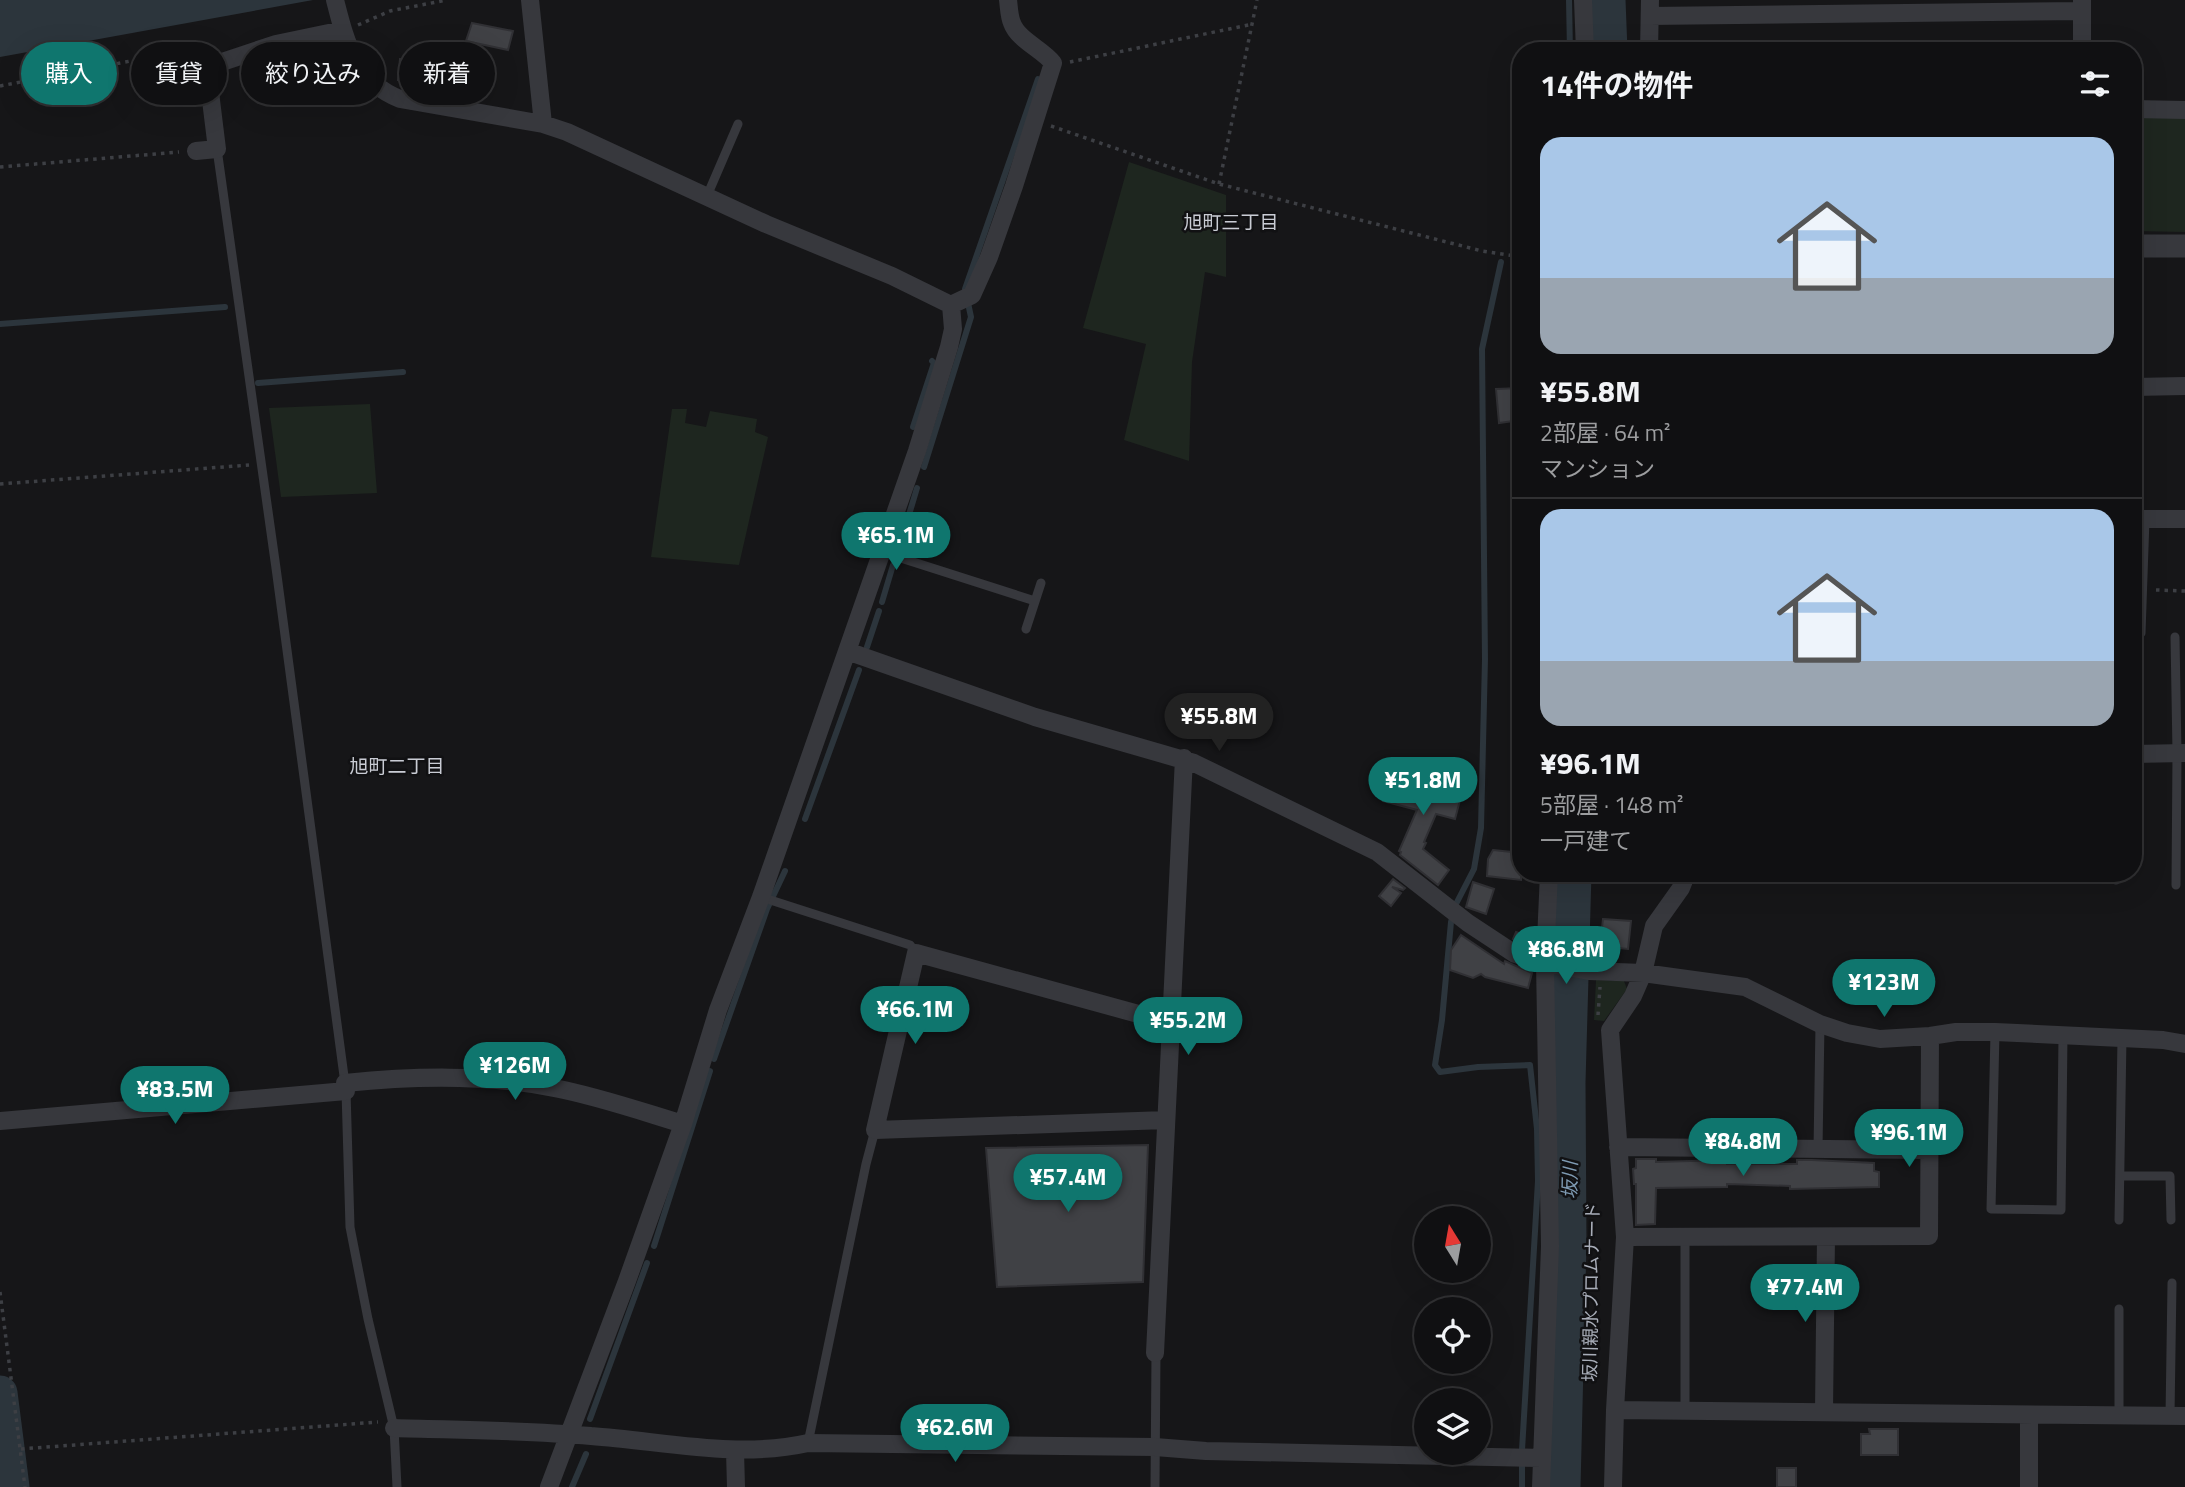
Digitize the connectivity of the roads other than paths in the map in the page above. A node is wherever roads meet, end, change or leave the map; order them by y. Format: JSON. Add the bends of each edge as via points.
{"nodes":[{"id":1,"x":335,"y":0,"type":"edge"},
{"id":2,"x":530,"y":0,"type":"edge"},
{"id":3,"x":1008,"y":0,"type":"edge"},
{"id":4,"x":1583,"y":0,"type":"edge"},
{"id":5,"x":2082,"y":5,"type":"edge"},
{"id":6,"x":1650,"y":8,"type":"edge"},
{"id":7,"x":342,"y":26,"type":"junction"},
{"id":8,"x":1585,"y":42,"type":"edge"},
{"id":9,"x":1649,"y":42,"type":"edge"},
{"id":10,"x":2082,"y":42,"type":"edge"},
{"id":11,"x":2142,"y":109,"type":"edge"},
{"id":12,"x":2185,"y":110,"type":"edge"},
{"id":13,"x":543,"y":124,"type":"junction"},
{"id":14,"x":738,"y":124,"type":"dead end"},
{"id":15,"x":217,"y":149,"type":"junction"},
{"id":16,"x":196,"y":151,"type":"road end"},
{"id":17,"x":706,"y":196,"type":"junction"},
{"id":18,"x":2142,"y":246,"type":"edge"},
{"id":19,"x":2185,"y":246,"type":"edge"},
{"id":20,"x":951,"y":305,"type":"junction"},
{"id":21,"x":2185,"y":386,"type":"edge"},
{"id":22,"x":2142,"y":387,"type":"edge"},
{"id":23,"x":2142,"y":519,"type":"edge"},
{"id":24,"x":2185,"y":519,"type":"edge"},
{"id":25,"x":882,"y":552,"type":"junction"},
{"id":26,"x":2142,"y":572,"type":"edge"},
{"id":27,"x":1041,"y":583,"type":"dead end"},
{"id":28,"x":1035,"y":601,"type":"junction"},
{"id":29,"x":2142,"y":612,"type":"edge"},
{"id":30,"x":1026,"y":629,"type":"dead end"},
{"id":31,"x":2175,"y":638,"type":"dead end"},
{"id":32,"x":847,"y":651,"type":"junction"},
{"id":33,"x":2181,"y":753,"type":"edge"},
{"id":34,"x":2142,"y":754,"type":"edge"},
{"id":35,"x":1184,"y":758,"type":"junction"},
{"id":36,"x":1549,"y":882,"type":"edge"},
{"id":37,"x":1683,"y":882,"type":"edge"},
{"id":38,"x":2176,"y":885,"type":"dead end"},
{"id":39,"x":761,"y":897,"type":"junction"},
{"id":40,"x":916,"y":953,"type":"junction"},
{"id":41,"x":1547,"y":963,"type":"junction"},
{"id":42,"x":1643,"y":973,"type":"junction"},
{"id":43,"x":1171,"y":1023,"type":"junction"},
{"id":44,"x":1820,"y":1024,"type":"junction"},
{"id":45,"x":1996,"y":1032,"type":"junction"},
{"id":46,"x":2063,"y":1035,"type":"junction"},
{"id":47,"x":1930,"y":1036,"type":"junction"},
{"id":48,"x":2122,"y":1038,"type":"junction"},
{"id":49,"x":2185,"y":1044,"type":"edge"},
{"id":50,"x":345,"y":1087,"type":"junction"},
{"id":51,"x":1166,"y":1120,"type":"junction"},
{"id":52,"x":0,"y":1121,"type":"edge"},
{"id":53,"x":683,"y":1124,"type":"junction"},
{"id":54,"x":876,"y":1130,"type":"junction"},
{"id":55,"x":1618,"y":1147,"type":"junction"},
{"id":56,"x":1818,"y":1149,"type":"junction"},
{"id":57,"x":1928,"y":1150,"type":"junction"},
{"id":58,"x":2121,"y":1176,"type":"junction"},
{"id":59,"x":2119,"y":1220,"type":"dead end"},
{"id":60,"x":2171,"y":1220,"type":"dead end"},
{"id":61,"x":1625,"y":1237,"type":"junction"},
{"id":62,"x":1826,"y":1237,"type":"junction"},
{"id":63,"x":1685,"y":1238,"type":"junction"},
{"id":64,"x":2172,"y":1283,"type":"dead end"},
{"id":65,"x":2119,"y":1309,"type":"dead end"},
{"id":66,"x":1155,"y":1353,"type":"joint"},
{"id":67,"x":1615,"y":1409,"type":"junction"},
{"id":68,"x":1685,"y":1409,"type":"junction"},
{"id":69,"x":1824,"y":1411,"type":"junction"},
{"id":70,"x":2029,"y":1415,"type":"junction"},
{"id":71,"x":2119,"y":1416,"type":"junction"},
{"id":72,"x":2177,"y":1416,"type":"edge"},
{"id":73,"x":394,"y":1428,"type":"junction"},
{"id":74,"x":571,"y":1434,"type":"junction"},
{"id":75,"x":808,"y":1443,"type":"junction"},
{"id":76,"x":1155,"y":1447,"type":"junction"},
{"id":77,"x":735,"y":1451,"type":"junction"},
{"id":78,"x":1530,"y":1458,"type":"junction"},
{"id":79,"x":397,"y":1487,"type":"edge"},
{"id":80,"x":549,"y":1487,"type":"edge"},
{"id":81,"x":736,"y":1487,"type":"edge"},
{"id":82,"x":1155,"y":1487,"type":"edge"},
{"id":83,"x":1541,"y":1487,"type":"edge"},
{"id":84,"x":1613,"y":1487,"type":"edge"},
{"id":85,"x":2029,"y":1487,"type":"edge"}],
"edges":[{"from":1,"to":7,"type":"street"},
{"from":2,"to":13,"type":"street"},
{"from":3,"to":20,"type":"street","via":[[1012,24],[1053,63],[972,295]]},
{"from":4,"to":8,"type":"street"},
{"from":5,"to":6,"type":"street"},
{"from":5,"to":10,"type":"street"},
{"from":6,"to":9,"type":"street"},
{"from":7,"to":13,"type":"street","via":[[361,72],[383,93]]},
{"from":7,"to":15,"type":"street","via":[[213,65],[208,76]]},
{"from":11,"to":12,"type":"street"},
{"from":13,"to":17,"type":"street"},
{"from":14,"to":17,"type":"lane"},
{"from":15,"to":16,"type":"street"},
{"from":15,"to":50,"type":"lane"},
{"from":17,"to":20,"type":"street"},
{"from":18,"to":19,"type":"street"},
{"from":20,"to":25,"type":"street","via":[[949,347]]},
{"from":21,"to":22,"type":"street"},
{"from":23,"to":24,"type":"street"},
{"from":25,"to":28,"type":"lane"},
{"from":25,"to":32,"type":"street"},
{"from":26,"to":29,"type":"lane"},
{"from":27,"to":28,"type":"lane"},
{"from":28,"to":30,"type":"lane"},
{"from":31,"to":33,"type":"lane"},
{"from":32,"to":35,"type":"street","via":[[1035,717]]},
{"from":32,"to":39,"type":"street"},
{"from":33,"to":34,"type":"street"},
{"from":33,"to":38,"type":"lane"},
{"from":35,"to":41,"type":"street","via":[[1377,852],[1515,954]]},
{"from":35,"to":43,"type":"street"},
{"from":36,"to":41,"type":"street"},
{"from":37,"to":42,"type":"street","via":[[1654,926]]},
{"from":39,"to":40,"type":"lane","via":[[910,945]]},
{"from":39,"to":53,"type":"street","via":[[718,1010]]},
{"from":40,"to":43,"type":"street"},
{"from":40,"to":54,"type":"street"},
{"from":41,"to":42,"type":"street"},
{"from":41,"to":78,"type":"street","via":[[1551,1210]]},
{"from":42,"to":44,"type":"street","via":[[1745,987]]},
{"from":42,"to":55,"type":"street","via":[[1610,1030]]},
{"from":43,"to":51,"type":"street"},
{"from":44,"to":47,"type":"street","via":[[1880,1039]]},
{"from":44,"to":56,"type":"lane"},
{"from":45,"to":46,"type":"street"},
{"from":45,"to":46,"type":"lane","via":[[1991,1209],[2061,1210]]},
{"from":45,"to":47,"type":"street"},
{"from":46,"to":48,"type":"street"},
{"from":47,"to":57,"type":"street"},
{"from":48,"to":49,"type":"street"},
{"from":48,"to":58,"type":"lane"},
{"from":50,"to":52,"type":"street"},
{"from":50,"to":53,"type":"street","via":[[399,1078],[508,1082],[554,1088]]},
{"from":50,"to":73,"type":"lane","via":[[350,1227]]},
{"from":51,"to":54,"type":"street"},
{"from":51,"to":66,"type":"street"},
{"from":53,"to":74,"type":"street"},
{"from":54,"to":75,"type":"lane"},
{"from":55,"to":56,"type":"street"},
{"from":55,"to":61,"type":"street"},
{"from":56,"to":57,"type":"street"},
{"from":57,"to":62,"type":"street","via":[[1929,1236]]},
{"from":58,"to":59,"type":"lane"},
{"from":58,"to":60,"type":"lane","via":[[2170,1176]]},
{"from":61,"to":63,"type":"street"},
{"from":61,"to":67,"type":"street"},
{"from":62,"to":63,"type":"street"},
{"from":62,"to":69,"type":"street"},
{"from":63,"to":68,"type":"lane"},
{"from":64,"to":72,"type":"lane"},
{"from":65,"to":71,"type":"lane"},
{"from":66,"to":76,"type":"lane"},
{"from":67,"to":68,"type":"street"},
{"from":67,"to":84,"type":"street"},
{"from":68,"to":69,"type":"street"},
{"from":69,"to":70,"type":"street"},
{"from":70,"to":71,"type":"street"},
{"from":70,"to":85,"type":"street"},
{"from":71,"to":72,"type":"street"},
{"from":73,"to":74,"type":"street"},
{"from":73,"to":79,"type":"lane"},
{"from":74,"to":77,"type":"street"},
{"from":74,"to":80,"type":"street"},
{"from":75,"to":76,"type":"street"},
{"from":75,"to":77,"type":"street"},
{"from":76,"to":78,"type":"street"},
{"from":76,"to":82,"type":"lane"},
{"from":77,"to":81,"type":"street"},
{"from":78,"to":83,"type":"street"}]}
